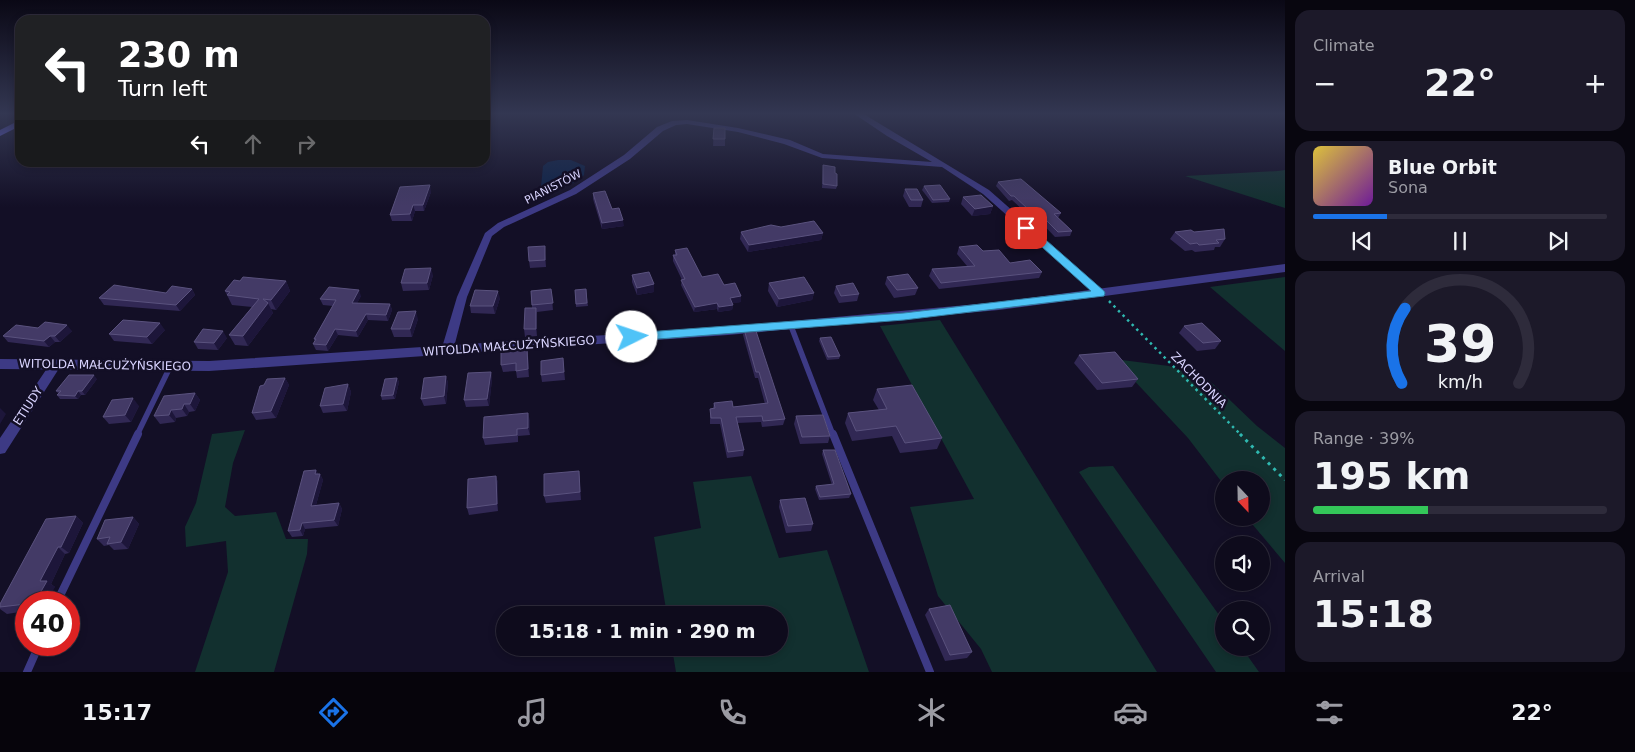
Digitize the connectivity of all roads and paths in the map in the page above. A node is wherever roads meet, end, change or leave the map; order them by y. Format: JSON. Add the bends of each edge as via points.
{"nodes":[{"id":1,"x":643,"y":144,"type":"edge"},
{"id":2,"x":793,"y":144,"type":"edge"},
{"id":3,"x":909,"y":144,"type":"edge"},
{"id":4,"x":944,"y":164,"type":"junction"},
{"id":5,"x":1285,"y":268,"type":"edge"},
{"id":6,"x":1100,"y":293,"type":"junction"},
{"id":7,"x":791,"y":326,"type":"junction"},
{"id":8,"x":447,"y":351,"type":"junction"},
{"id":9,"x":0,"y":364,"type":"edge"},
{"id":10,"x":56,"y":364,"type":"junction"},
{"id":11,"x":170,"y":367,"type":"junction"},
{"id":12,"x":0,"y":449,"type":"edge"},
{"id":13,"x":1285,"y":480,"type":"edge"},
{"id":14,"x":62,"y":591,"type":"edge"},
{"id":15,"x":34,"y":656,"type":"edge"},
{"id":16,"x":27,"y":672,"type":"edge"},
{"id":17,"x":930,"y":672,"type":"edge"}],
"edges":[{"from":1,"to":8,"type":"street","name":"PIANISTÓW","via":[[628,158],[573,192],[501,225],[488,235],[462,297]]},
{"from":2,"to":4,"type":"street","name":"PIANISTÓW","via":[[822,156]]},
{"from":3,"to":4,"type":"street"},
{"from":4,"to":6,"type":"street","via":[[986,192]]},
{"from":5,"to":6,"type":"street","name":"WITOLDA MAŁCUŻYŃSKIEGO"},
{"from":6,"to":7,"type":"street","name":"WITOLDA MAŁCUŻYŃSKIEGO"},
{"from":6,"to":13,"type":"path","name":"ZACHODNIA"},
{"from":7,"to":8,"type":"street","name":"WITOLDA MAŁCUŻYŃSKIEGO"},
{"from":7,"to":17,"type":"lane"},
{"from":8,"to":11,"type":"street","name":"WITOLDA MAŁCUŻYŃSKIEGO"},
{"from":9,"to":10,"type":"street","name":"WITOLDA MAŁCUŻYŃSKIEGO"},
{"from":10,"to":11,"type":"street","name":"WITOLDA MAŁCUŻYŃSKIEGO"},
{"from":10,"to":12,"type":"street","name":"ETIUDY"},
{"from":11,"to":14,"type":"lane"},
{"from":15,"to":16,"type":"lane"}]}
